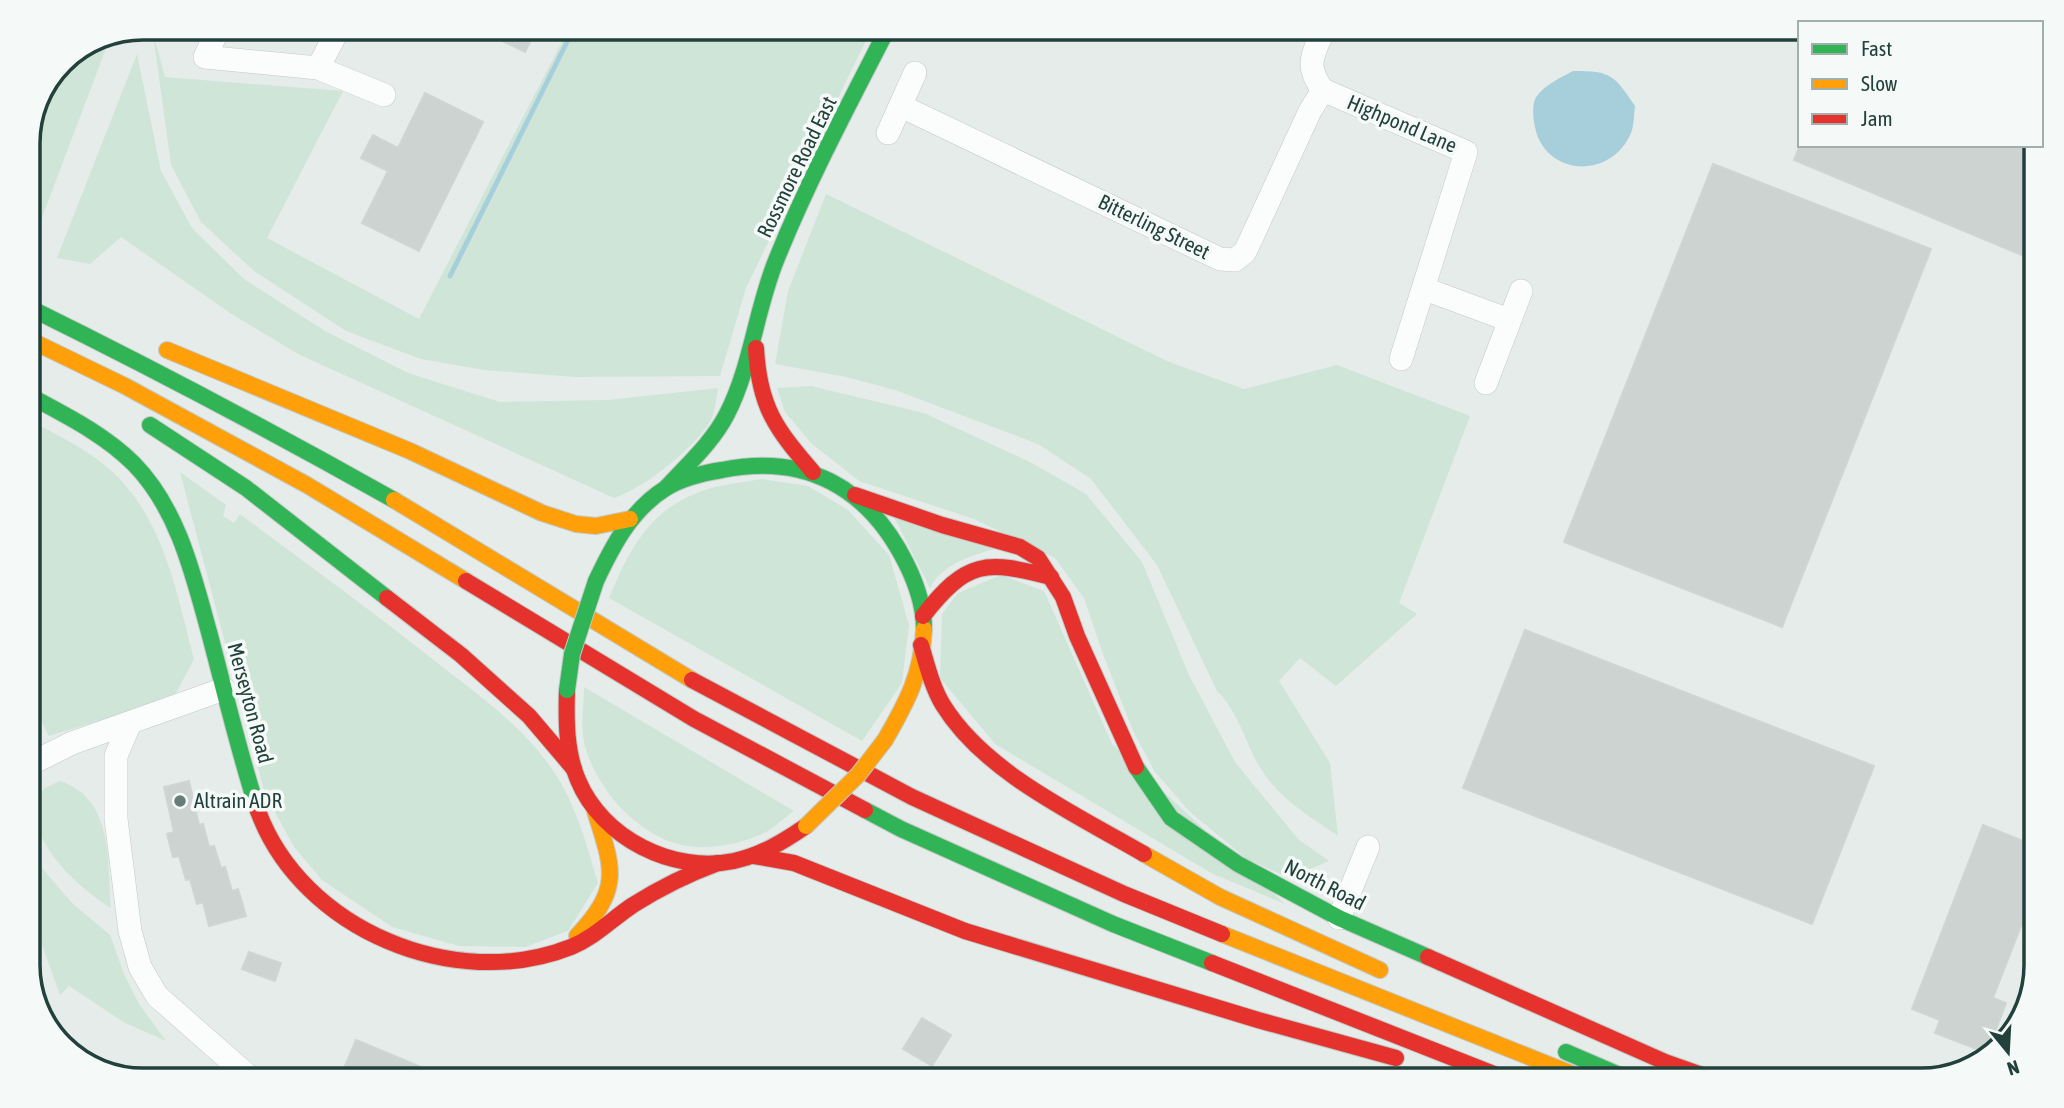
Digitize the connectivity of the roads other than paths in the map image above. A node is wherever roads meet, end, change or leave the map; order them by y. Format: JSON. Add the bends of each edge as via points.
{"nodes":[{"id":1,"x":213,"y":40,"type":"edge"},
{"id":2,"x":333,"y":40,"type":"edge"},
{"id":3,"x":882,"y":40,"type":"edge"},
{"id":4,"x":1320,"y":40,"type":"edge"},
{"id":5,"x":318,"y":68,"type":"junction"},
{"id":6,"x":915,"y":73,"type":"dead end"},
{"id":7,"x":1323,"y":90,"type":"junction"},
{"id":8,"x":384,"y":95,"type":"dead end"},
{"id":9,"x":901,"y":106,"type":"junction"},
{"id":10,"x":888,"y":132,"type":"dead end"},
{"id":11,"x":1425,"y":289,"type":"junction"},
{"id":12,"x":1521,"y":291,"type":"dead end"},
{"id":13,"x":40,"y":300,"type":"edge"},
{"id":14,"x":40,"y":308,"type":"edge"},
{"id":15,"x":58,"y":310,"type":"junction"},
{"id":16,"x":1509,"y":320,"type":"junction"},
{"id":17,"x":157,"y":346,"type":"dead end"},
{"id":18,"x":752,"y":351,"type":"junction"},
{"id":19,"x":40,"y":353,"type":"edge"},
{"id":20,"x":1401,"y":359,"type":"dead end"},
{"id":21,"x":1486,"y":383,"type":"dead end"},
{"id":22,"x":40,"y":402,"type":"edge"},
{"id":23,"x":138,"y":418,"type":"dead end"},
{"id":24,"x":813,"y":472,"type":"junction"},
{"id":25,"x":666,"y":488,"type":"junction"},
{"id":26,"x":855,"y":495,"type":"junction"},
{"id":27,"x":630,"y":519,"type":"junction"},
{"id":28,"x":1051,"y":577,"type":"junction"},
{"id":29,"x":923,"y":616,"type":"junction"},
{"id":30,"x":922,"y":645,"type":"junction"},
{"id":31,"x":225,"y":689,"type":"junction"},
{"id":32,"x":130,"y":723,"type":"junction"},
{"id":33,"x":40,"y":759,"type":"edge"},
{"id":34,"x":574,"y":769,"type":"junction"},
{"id":35,"x":593,"y":806,"type":"junction"},
{"id":36,"x":1368,"y":847,"type":"dead end"},
{"id":37,"x":754,"y":856,"type":"junction"},
{"id":38,"x":718,"y":863,"type":"junction"},
{"id":39,"x":1339,"y":918,"type":"junction"},
{"id":40,"x":564,"y":949,"type":"junction"},
{"id":41,"x":1401,"y":979,"type":"dead end"},
{"id":42,"x":1546,"y":1043,"type":"dead end"},
{"id":43,"x":1413,"y":1062,"type":"dead end"},
{"id":44,"x":239,"y":1068,"type":"edge"},
{"id":45,"x":1479,"y":1068,"type":"edge"},
{"id":46,"x":1557,"y":1068,"type":"edge"},
{"id":47,"x":1603,"y":1068,"type":"edge"},
{"id":48,"x":1682,"y":1068,"type":"edge"}],
"edges":[{"from":1,"to":5,"type":"street","via":[[205,57]]},
{"from":2,"to":5,"type":"street"},
{"from":3,"to":18,"type":"main road","name":"Rossmore Road East","via":[[773,266]]},
{"from":4,"to":7,"type":"street","via":[[1311,66]]},
{"from":5,"to":8,"type":"street"},
{"from":6,"to":9,"type":"street"},
{"from":7,"to":9,"type":"street","name":"Bitterling Street","via":[[1245,251],[1235,260],[1220,259]]},
{"from":7,"to":11,"type":"street","name":"Highpond Lane","via":[[1466,152]]},
{"from":9,"to":10,"type":"street"},
{"from":11,"to":16,"type":"street"},
{"from":11,"to":20,"type":"street","name":"Highpond Lane"},
{"from":12,"to":16,"type":"street"},
{"from":13,"to":15,"type":"main road"},
{"from":14,"to":15,"type":"main road"},
{"from":15,"to":46,"type":"main road","via":[[430,521],[711,691],[912,797],[1124,894]]},
{"from":16,"to":21,"type":"street"},
{"from":17,"to":27,"type":"main road","via":[[410,451],[542,513],[596,526]]},
{"from":18,"to":24,"type":"main road","name":"Rossmore Road East","via":[[769,418]]},
{"from":18,"to":25,"type":"main road","name":"Rossmore Road East","via":[[726,417]]},
{"from":19,"to":45,"type":"main road","via":[[125,386],[307,485],[694,719],[901,829],[1113,924]]},
{"from":22,"to":31,"type":"main road","name":"Merseyton Road","via":[[93,431],[149,480],[187,553]]},
{"from":23,"to":34,"type":"main road","via":[[246,488],[461,655],[529,716]]},
{"from":24,"to":25,"type":"main road","via":[[738,466]]},
{"from":24,"to":26,"type":"main road"},
{"from":25,"to":27,"type":"main road"},
{"from":26,"to":28,"type":"main road","name":"North Road","via":[[1020,547],[1038,558]]},
{"from":26,"to":29,"type":"main road","via":[[901,552]]},
{"from":27,"to":34,"type":"main road","bridge":true,"via":[[614,540],[596,581],[572,654],[566,740]]},
{"from":28,"to":29,"type":"main road","via":[[990,566],[956,580]]},
{"from":28,"to":39,"type":"main road","name":"North Road","via":[[1134,764],[1171,818],[1238,863]]},
{"from":29,"to":30,"type":"main road"},
{"from":30,"to":37,"type":"main road","bridge":true,"via":[[910,697],[858,775],[806,826]]},
{"from":30,"to":41,"type":"main road","via":[[943,705],[967,736],[1003,768],[1220,898]]},
{"from":31,"to":32,"type":"street"},
{"from":31,"to":40,"type":"main road","name":"Merseyton Road","via":[[264,827],[285,861],[317,897],[349,922],[398,947],[477,962],[520,960]]},
{"from":32,"to":33,"type":"street"},
{"from":32,"to":44,"type":"street","via":[[116,756],[116,819],[130,931],[140,967],[157,996]]},
{"from":34,"to":35,"type":"main road"},
{"from":35,"to":38,"type":"main road","via":[[603,820],[632,842],[666,859]]},
{"from":35,"to":40,"type":"main road","via":[[611,881],[587,926]]},
{"from":36,"to":39,"type":"street"},
{"from":37,"to":38,"type":"main road"},
{"from":37,"to":43,"type":"main road","via":[[794,863],[978,935]]},
{"from":38,"to":40,"type":"main road","name":"Merseyton Road","via":[[664,886],[589,939]]},
{"from":39,"to":48,"type":"main road","name":"North Road"},
{"from":42,"to":47,"type":"main road"}]}
